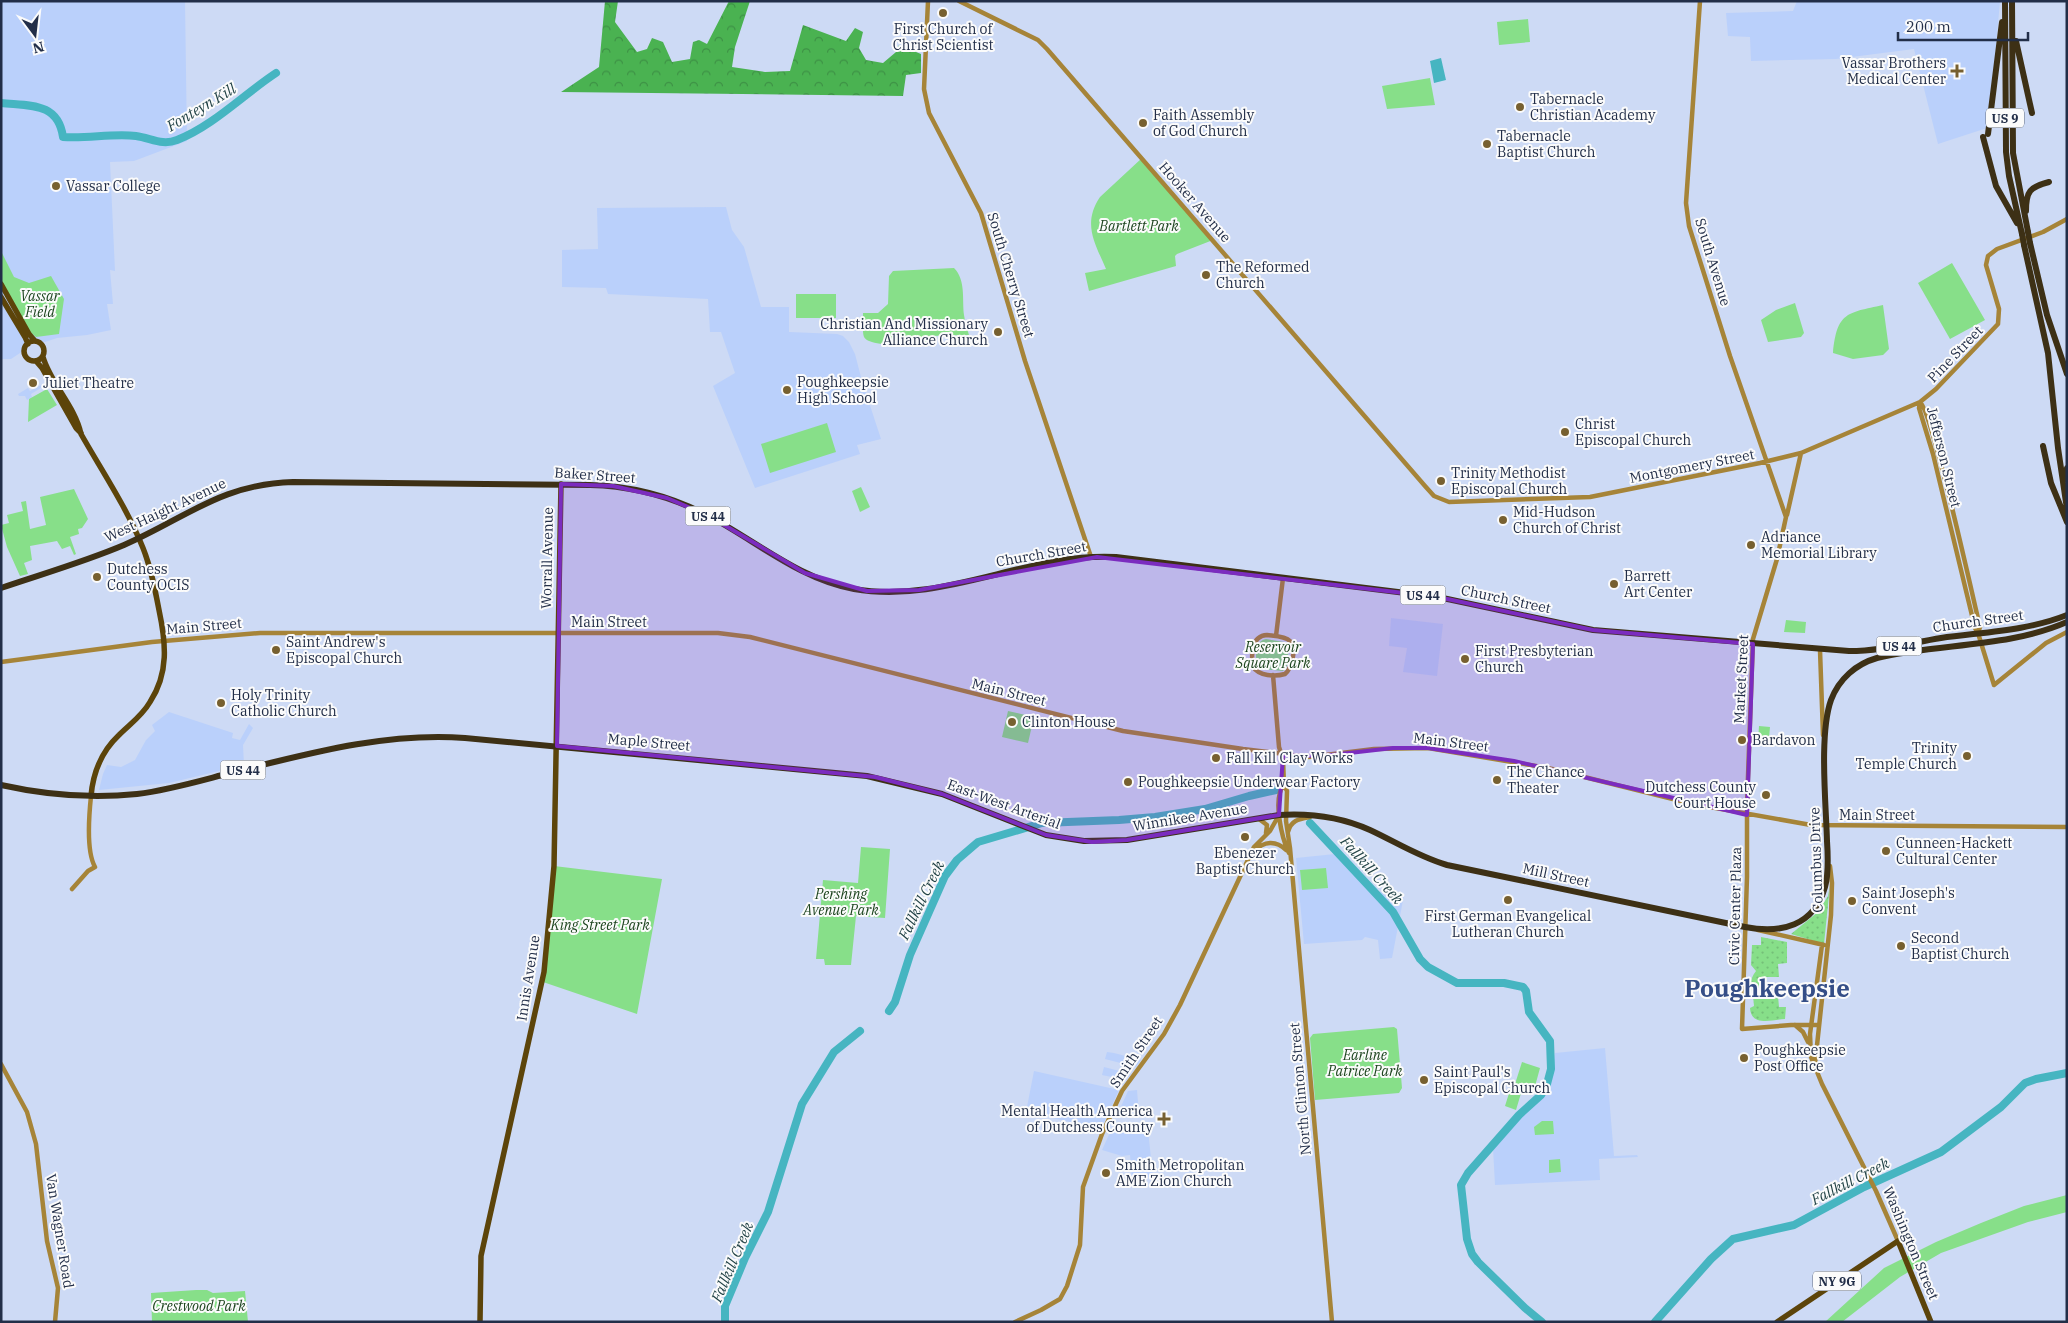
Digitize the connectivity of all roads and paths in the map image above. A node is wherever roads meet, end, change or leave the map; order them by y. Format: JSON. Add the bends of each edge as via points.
{"nodes":[{"id":1,"x":928,"y":1,"type":"edge"},
{"id":2,"x":959,"y":1,"type":"edge"},
{"id":3,"x":1700,"y":1,"type":"edge"},
{"id":4,"x":2004,"y":1,"type":"edge"},
{"id":5,"x":2012,"y":1,"type":"edge"},
{"id":6,"x":2012,"y":12,"type":"junction"},
{"id":7,"x":2032,"y":113,"type":"dead end"},
{"id":8,"x":2049,"y":182,"type":"dead end"},
{"id":9,"x":2067,"y":219,"type":"edge"},
{"id":10,"x":2026,"y":231,"type":"junction"},
{"id":11,"x":2027,"y":244,"type":"junction"},
{"id":12,"x":1,"y":284,"type":"edge"},
{"id":13,"x":1,"y":296,"type":"edge"},
{"id":14,"x":35,"y":341,"type":"junction"},
{"id":15,"x":28,"y":344,"type":"junction"},
{"id":16,"x":43,"y":357,"type":"junction"},
{"id":17,"x":36,"y":361,"type":"junction"},
{"id":18,"x":2067,"y":374,"type":"edge"},
{"id":19,"x":1920,"y":402,"type":"junction"},
{"id":20,"x":81,"y":434,"type":"junction"},
{"id":21,"x":2043,"y":446,"type":"dead end"},
{"id":22,"x":1801,"y":453,"type":"junction"},
{"id":23,"x":1768,"y":462,"type":"junction"},
{"id":24,"x":2067,"y":468,"type":"edge"},
{"id":25,"x":404,"y":483,"type":"joint"},
{"id":26,"x":561,"y":484,"type":"junction"},
{"id":27,"x":2066,"y":501,"type":"edge"},
{"id":28,"x":1458,"y":502,"type":"joint"},
{"id":29,"x":2067,"y":509,"type":"edge"},
{"id":30,"x":1786,"y":517,"type":"junction"},
{"id":31,"x":2067,"y":522,"type":"edge"},
{"id":32,"x":139,"y":538,"type":"junction"},
{"id":33,"x":1091,"y":557,"type":"junction"},
{"id":34,"x":1283,"y":578,"type":"junction"},
{"id":35,"x":1,"y":588,"type":"edge"},
{"id":36,"x":912,"y":591,"type":"joint"},
{"id":37,"x":2067,"y":615,"type":"edge"},
{"id":38,"x":2067,"y":622,"type":"edge"},
{"id":39,"x":2067,"y":632,"type":"edge"},
{"id":40,"x":559,"y":633,"type":"junction"},
{"id":41,"x":1978,"y":633,"type":"junction"},
{"id":42,"x":1276,"y":636,"type":"junction"},
{"id":43,"x":165,"y":641,"type":"junction"},
{"id":44,"x":1981,"y":642,"type":"junction"},
{"id":45,"x":1753,"y":644,"type":"junction"},
{"id":46,"x":1820,"y":650,"type":"junction"},
{"id":47,"x":1893,"y":655,"type":"joint"},
{"id":48,"x":1,"y":662,"type":"edge"},
{"id":49,"x":1273,"y":675,"type":"junction"},
{"id":50,"x":557,"y":746,"type":"junction"},
{"id":51,"x":1825,"y":754,"type":"junction"},
{"id":52,"x":1282,"y":755,"type":"junction"},
{"id":53,"x":901,"y":783,"type":"joint"},
{"id":54,"x":1,"y":785,"type":"edge"},
{"id":55,"x":91,"y":796,"type":"junction"},
{"id":56,"x":1747,"y":814,"type":"junction"},
{"id":57,"x":1282,"y":815,"type":"junction"},
{"id":58,"x":1317,"y":816,"type":"junction"},
{"id":59,"x":1258,"y":819,"type":"junction"},
{"id":60,"x":1827,"y":825,"type":"junction"},
{"id":61,"x":2067,"y":827,"type":"edge"},
{"id":62,"x":1287,"y":836,"type":"junction"},
{"id":63,"x":1264,"y":837,"type":"junction"},
{"id":64,"x":1099,"y":842,"type":"joint"},
{"id":65,"x":1828,"y":851,"type":"junction"},
{"id":66,"x":1252,"y":854,"type":"junction"},
{"id":67,"x":1289,"y":854,"type":"junction"},
{"id":68,"x":72,"y":889,"type":"dead end"},
{"id":69,"x":1746,"y":927,"type":"junction"},
{"id":70,"x":1754,"y":929,"type":"junction"},
{"id":71,"x":1822,"y":945,"type":"junction"},
{"id":72,"x":1828,"y":946,"type":"junction"},
{"id":73,"x":1812,"y":1024,"type":"junction"},
{"id":74,"x":1793,"y":1025,"type":"junction"},
{"id":75,"x":1819,"y":1025,"type":"junction"},
{"id":76,"x":1810,"y":1051,"type":"junction"},
{"id":77,"x":1,"y":1064,"type":"edge"},
{"id":78,"x":1815,"y":1066,"type":"junction"},
{"id":79,"x":1898,"y":1241,"type":"junction"},
{"id":80,"x":55,"y":1322,"type":"edge"},
{"id":81,"x":480,"y":1322,"type":"edge"},
{"id":82,"x":1015,"y":1322,"type":"edge"},
{"id":83,"x":1332,"y":1322,"type":"edge"},
{"id":84,"x":1777,"y":1322,"type":"edge"},
{"id":85,"x":1931,"y":1322,"type":"edge"}],
"edges":[{"from":1,"to":33,"type":"street","name":"South Cherry Street","via":[[924,89],[929,113],[981,213],[1025,361]]},
{"from":2,"to":28,"type":"street","name":"Hooker Avenue","via":[[1038,40],[1047,48],[1425,486],[1441,500]]},
{"from":3,"to":23,"type":"street","name":"South Avenue","via":[[1686,203],[1689,226]]},
{"from":4,"to":10,"type":"highway","number":"US 9","via":[[2006,152],[2009,176]]},
{"from":4,"to":10,"type":"highway","via":[[1985,136],[1996,186]]},
{"from":5,"to":6,"type":"highway","number":"US 9"},
{"from":6,"to":7,"type":"highway"},
{"from":6,"to":10,"type":"highway","number":"US 9","via":[[2012,145]]},
{"from":8,"to":10,"type":"highway","via":[[2028,193]]},
{"from":9,"to":19,"type":"street","name":"Pine Street","via":[[1997,249],[1988,256],[1986,265],[1999,308],[1998,324]]},
{"from":10,"to":11,"type":"highway","number":"US 9","bridge":true},
{"from":11,"to":18,"type":"highway","number":"US 9"},
{"from":11,"to":27,"type":"highway","number":"US 9","via":[[2048,353]]},
{"from":12,"to":14,"type":"main road"},
{"from":13,"to":15,"type":"main road"},
{"from":14,"to":15,"type":"main road"},
{"from":14,"to":16,"type":"main road","via":[[43,347]]},
{"from":15,"to":17,"type":"main road","via":[[25,356]]},
{"from":16,"to":17,"type":"main road"},
{"from":16,"to":20,"type":"main road"},
{"from":17,"to":20,"type":"main road"},
{"from":19,"to":22,"type":"street","name":"Montgomery Street"},
{"from":19,"to":41,"type":"street","name":"Jefferson Street"},
{"from":20,"to":32,"type":"main road"},
{"from":21,"to":31,"type":"highway","via":[[2051,483]]},
{"from":22,"to":23,"type":"street","name":"Montgomery Street"},
{"from":22,"to":30,"type":"street","name":"Market Street"},
{"from":23,"to":28,"type":"street","name":"Montgomery Street","via":[[1590,497]]},
{"from":23,"to":30,"type":"street"},
{"from":24,"to":27,"type":"highway"},
{"from":25,"to":26,"type":"highway","name":"Baker Street","number":"US 44"},
{"from":25,"to":32,"type":"highway","name":"West Haight Avenue","number":"US 44","via":[[294,482],[255,486],[217,497]]},
{"from":26,"to":36,"type":"highway","name":"Baker Street","number":"US 44","via":[[613,486],[659,495],[703,513],[790,565],[820,579],[867,591]]},
{"from":26,"to":40,"type":"main road","name":"Worrall Avenue"},
{"from":27,"to":29,"type":"highway","number":"US 9"},
{"from":30,"to":45,"type":"street","name":"Market Street"},
{"from":32,"to":35,"type":"highway","name":"West Haight Avenue","number":"US 44"},
{"from":32,"to":43,"type":"main road","via":[[150,568]]},
{"from":33,"to":34,"type":"highway","name":"Church Street","number":"US 44"},
{"from":33,"to":36,"type":"highway","name":"Church Street","number":"US 44"},
{"from":34,"to":42,"type":"street"},
{"from":34,"to":45,"type":"highway","name":"Church Street","number":"US 44","via":[[1438,598],[1593,630]]},
{"from":37,"to":41,"type":"highway","name":"Church Street","number":"US 44","via":[[2029,626]]},
{"from":38,"to":44,"type":"highway","name":"Church Street","number":"US 44","via":[[2032,634]]},
{"from":39,"to":44,"type":"street","name":"Jefferson Street","via":[[2046,643],[1994,685]]},
{"from":40,"to":43,"type":"street","name":"Main Street","via":[[260,633]]},
{"from":40,"to":50,"type":"main road","name":"Innis Avenue"},
{"from":40,"to":52,"type":"street","name":"Main Street","via":[[707,633],[750,637],[1122,731]]},
{"from":41,"to":44,"type":"street","name":"Jefferson Street"},
{"from":41,"to":46,"type":"highway","name":"Church Street","number":"US 44","via":[[1865,651]]},
{"from":42,"to":49,"type":"street","via":[[1290,641],[1293,653],[1288,672]]},
{"from":42,"to":49,"type":"street","via":[[1257,638],[1252,661],[1256,671]]},
{"from":43,"to":48,"type":"street","name":"Main Street"},
{"from":43,"to":55,"type":"main road","via":[[164,669],[157,691],[146,709],[104,753],[96,770]]},
{"from":44,"to":47,"type":"highway","name":"Church Street","number":"US 44"},
{"from":45,"to":46,"type":"highway","name":"Church Street","number":"US 44"},
{"from":45,"to":56,"type":"street","name":"Market Street"},
{"from":46,"to":51,"type":"street","name":"Columbus Drive"},
{"from":47,"to":51,"type":"highway","name":"Columbus Drive","number":"US 44","via":[[1862,664],[1839,685],[1828,711]]},
{"from":49,"to":52,"type":"street","name":"North Clinton Street"},
{"from":50,"to":53,"type":"highway","name":"Maple Street","number":"US 44","via":[[836,772]]},
{"from":50,"to":55,"type":"highway","name":"Maple Street","number":"US 44","via":[[450,737],[394,740],[330,749],[162,790]]},
{"from":50,"to":81,"type":"main road","name":"Innis Avenue","via":[[554,866],[544,972],[480,1256]]},
{"from":51,"to":60,"type":"highway","name":"Columbus Drive","number":"US 44"},
{"from":52,"to":56,"type":"street","name":"Main Street","via":[[1309,757],[1374,749],[1428,748],[1548,768]]},
{"from":52,"to":57,"type":"street","name":"North Clinton Street","via":[[1287,791]]},
{"from":53,"to":64,"type":"highway","name":"East-West Arterial","number":"US 44","via":[[942,794],[1033,830],[1061,838]]},
{"from":54,"to":55,"type":"highway","number":"US 44","via":[[54,794]]},
{"from":55,"to":68,"type":"street","via":[[90,838],[95,867]]},
{"from":56,"to":60,"type":"street","name":"Main Street"},
{"from":56,"to":69,"type":"street","name":"Civic Center Plaza"},
{"from":57,"to":58,"type":"highway","name":"Mill Street","number":"US 44"},
{"from":57,"to":59,"type":"highway","name":"Winnikee Avenue","number":"US 44"},
{"from":57,"to":62,"type":"street","name":"North Clinton Street"},
{"from":57,"to":63,"type":"street","name":"Smith Street"},
{"from":57,"to":67,"type":"street","name":"North Clinton Street"},
{"from":58,"to":62,"type":"street","via":[[1294,821]]},
{"from":58,"to":69,"type":"highway","name":"Mill Street","number":"US 44","via":[[1360,826],[1416,854],[1447,865]]},
{"from":59,"to":63,"type":"street","via":[[1267,825]]},
{"from":59,"to":64,"type":"highway","name":"Winnikee Avenue","number":"US 44"},
{"from":60,"to":61,"type":"street","name":"Main Street"},
{"from":60,"to":65,"type":"highway","name":"Columbus Drive","number":"US 44"},
{"from":62,"to":67,"type":"street","name":"North Clinton Street"},
{"from":63,"to":66,"type":"street","name":"Smith Street"},
{"from":65,"to":70,"type":"highway","number":"US 44","via":[[1825,886],[1812,910],[1800,921],[1782,929]]},
{"from":65,"to":72,"type":"street","name":"Columbus Drive","via":[[1832,890]]},
{"from":66,"to":67,"type":"street","via":[[1269,843],[1281,846]]},
{"from":66,"to":82,"type":"street","name":"Smith Street","via":[[1176,1012],[1164,1034],[1122,1091],[1102,1134],[1083,1187],[1080,1245],[1067,1286],[1060,1299]]},
{"from":67,"to":83,"type":"street","name":"North Clinton Street"},
{"from":69,"to":70,"type":"highway","name":"Mill Street","number":"US 44"},
{"from":69,"to":74,"type":"street","name":"Civic Center Plaza","via":[[1742,1029]]},
{"from":70,"to":71,"type":"street","name":"Mill Street"},
{"from":71,"to":72,"type":"street","name":"Mill Street"},
{"from":71,"to":73,"type":"street"},
{"from":72,"to":75,"type":"street","name":"Columbus Drive"},
{"from":73,"to":74,"type":"street"},
{"from":73,"to":75,"type":"street"},
{"from":73,"to":76,"type":"street","name":"Washington Street"},
{"from":74,"to":76,"type":"street","via":[[1804,1033]]},
{"from":75,"to":78,"type":"street","name":"Washington Street"},
{"from":76,"to":78,"type":"street","name":"Washington Street"},
{"from":77,"to":80,"type":"street","name":"Van Wagner Road","via":[[27,1112],[36,1144],[47,1241],[58,1288]]},
{"from":78,"to":79,"type":"street","name":"Washington Street"},
{"from":79,"to":84,"type":"main road","number":"NY 9G"},
{"from":79,"to":85,"type":"main road","name":"Washington Street"}]}
